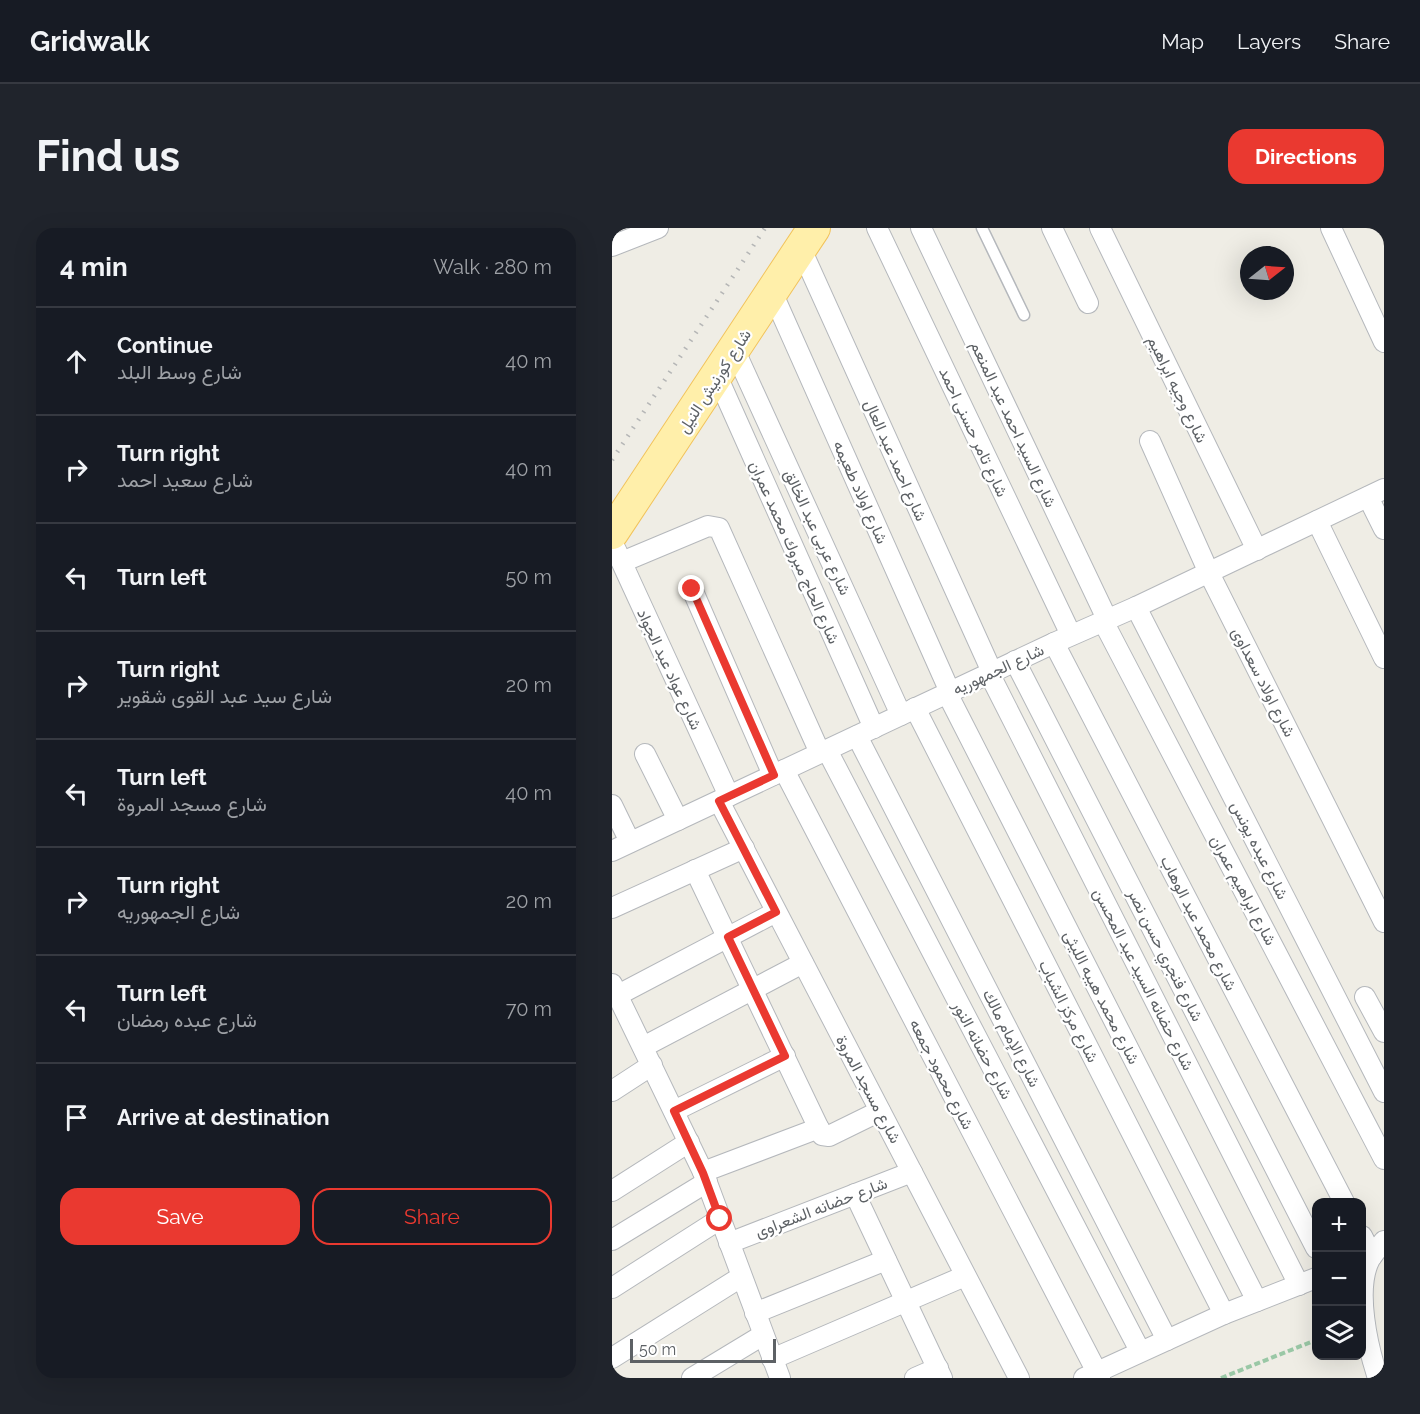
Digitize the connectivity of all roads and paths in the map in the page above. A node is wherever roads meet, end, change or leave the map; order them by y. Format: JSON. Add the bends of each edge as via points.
{"nodes":[{"id":1,"x":658,"y":228,"type":"edge"},
{"id":2,"x":877,"y":228,"type":"edge"},
{"id":3,"x":921,"y":228,"type":"edge"},
{"id":4,"x":982,"y":228,"type":"edge"},
{"id":5,"x":1052,"y":228,"type":"edge"},
{"id":6,"x":1100,"y":228,"type":"edge"},
{"id":7,"x":1331,"y":228,"type":"edge"},
{"id":8,"x":802,"y":235,"type":"edge"},
{"id":9,"x":612,"y":246,"type":"edge"},
{"id":10,"x":772,"y":292,"type":"junction"},
{"id":11,"x":1088,"y":303,"type":"dead end"},
{"id":12,"x":1024,"y":315,"type":"dead end"},
{"id":13,"x":1384,"y":342,"type":"edge"},
{"id":14,"x":734,"y":349,"type":"junction"},
{"id":15,"x":717,"y":376,"type":"junction"},
{"id":16,"x":1150,"y":441,"type":"dead end"},
{"id":17,"x":1376,"y":493,"type":"edge"},
{"id":18,"x":612,"y":503,"type":"edge"},
{"id":19,"x":1317,"y":521,"type":"junction"},
{"id":20,"x":1384,"y":529,"type":"edge"},
{"id":21,"x":612,"y":533,"type":"edge"},
{"id":22,"x":612,"y":542,"type":"edge"},
{"id":23,"x":1257,"y":550,"type":"junction"},
{"id":24,"x":622,"y":562,"type":"junction"},
{"id":25,"x":1209,"y":573,"type":"junction"},
{"id":26,"x":692,"y":589,"type":"dead end"},
{"id":27,"x":1136,"y":607,"type":"junction"},
{"id":28,"x":1105,"y":620,"type":"junction"},
{"id":29,"x":1062,"y":639,"type":"junction"},
{"id":30,"x":1384,"y":658,"type":"edge"},
{"id":31,"x":1015,"y":661,"type":"junction"},
{"id":32,"x":990,"y":673,"type":"junction"},
{"id":33,"x":948,"y":692,"type":"junction"},
{"id":34,"x":908,"y":711,"type":"junction"},
{"id":35,"x":865,"y":732,"type":"junction"},
{"id":36,"x":824,"y":751,"type":"junction"},
{"id":37,"x":645,"y":754,"type":"dead end"},
{"id":38,"x":779,"y":772,"type":"junction"},
{"id":39,"x":724,"y":798,"type":"junction"},
{"id":40,"x":612,"y":805,"type":"edge"},
{"id":41,"x":678,"y":820,"type":"junction"},
{"id":42,"x":630,"y":842,"type":"junction"},
{"id":43,"x":744,"y":848,"type":"junction"},
{"id":44,"x":612,"y":851,"type":"edge"},
{"id":45,"x":695,"y":870,"type":"junction"},
{"id":46,"x":612,"y":908,"type":"edge"},
{"id":47,"x":776,"y":912,"type":"junction"},
{"id":48,"x":1384,"y":922,"type":"edge"},
{"id":49,"x":728,"y":937,"type":"junction"},
{"id":50,"x":803,"y":963,"type":"junction"},
{"id":51,"x":753,"y":989,"type":"junction"},
{"id":52,"x":1365,"y":997,"type":"dead end"},
{"id":53,"x":616,"y":1001,"type":"edge"},
{"id":54,"x":1384,"y":1032,"type":"edge"},
{"id":55,"x":643,"y":1047,"type":"junction"},
{"id":56,"x":785,"y":1056,"type":"junction"},
{"id":57,"x":652,"y":1065,"type":"junction"},
{"id":58,"x":612,"y":1091,"type":"edge"},
{"id":59,"x":1384,"y":1092,"type":"edge"},
{"id":60,"x":674,"y":1111,"type":"junction"},
{"id":61,"x":880,"y":1111,"type":"junction"},
{"id":62,"x":819,"y":1128,"type":"junction"},
{"id":63,"x":689,"y":1142,"type":"junction"},
{"id":64,"x":1384,"y":1159,"type":"edge"},
{"id":65,"x":912,"y":1172,"type":"junction"},
{"id":66,"x":705,"y":1177,"type":"junction"},
{"id":67,"x":612,"y":1191,"type":"edge"},
{"id":68,"x":855,"y":1194,"type":"junction"},
{"id":69,"x":1342,"y":1198,"type":"edge"},
{"id":70,"x":720,"y":1219,"type":"junction"},
{"id":71,"x":1312,"y":1238,"type":"edge"},
{"id":72,"x":612,"y":1240,"type":"edge"},
{"id":73,"x":729,"y":1243,"type":"junction"},
{"id":74,"x":1372,"y":1255,"type":"edge"},
{"id":75,"x":886,"y":1260,"type":"junction"},
{"id":76,"x":741,"y":1276,"type":"junction"},
{"id":77,"x":965,"y":1276,"type":"junction"},
{"id":78,"x":1308,"y":1282,"type":"edge"},
{"id":79,"x":612,"y":1288,"type":"edge"},
{"id":80,"x":906,"y":1301,"type":"junction"},
{"id":81,"x":1257,"y":1301,"type":"junction"},
{"id":82,"x":755,"y":1313,"type":"junction"},
{"id":83,"x":1224,"y":1314,"type":"junction"},
{"id":84,"x":763,"y":1335,"type":"junction"},
{"id":85,"x":1167,"y":1340,"type":"junction"},
{"id":86,"x":1312,"y":1342,"type":"edge"},
{"id":87,"x":1140,"y":1351,"type":"junction"},
{"id":88,"x":612,"y":1358,"type":"edge"},
{"id":89,"x":772,"y":1359,"type":"junction"},
{"id":90,"x":940,"y":1373,"type":"edge"},
{"id":91,"x":1094,"y":1376,"type":"edge"},
{"id":92,"x":1373,"y":1376,"type":"edge"},
{"id":93,"x":692,"y":1378,"type":"edge"},
{"id":94,"x":780,"y":1378,"type":"edge"},
{"id":95,"x":915,"y":1378,"type":"edge"},
{"id":96,"x":1019,"y":1378,"type":"edge"},
{"id":97,"x":1221,"y":1378,"type":"edge"}],
"edges":[{"from":1,"to":9,"type":"street"},
{"from":2,"to":29,"type":"street","name":"شارع تامر حسنى احمد"},
{"from":3,"to":28,"type":"street","name":"شارع السيد احمد عبد المنعم"},
{"from":4,"to":12,"type":"lane"},
{"from":5,"to":11,"type":"street"},
{"from":6,"to":23,"type":"street","name":"شارع وجيه ابراهيم"},
{"from":7,"to":13,"type":"street"},
{"from":8,"to":10,"type":"main road","name":"شارع كورنيش النيل"},
{"from":8,"to":18,"type":"main road","name":"شارع كورنيش النيل","via":[[728,321]]},
{"from":8,"to":32,"type":"street","name":"شارع احمد عبد العال"},
{"from":10,"to":14,"type":"main road","name":"شارع كورنيش النيل"},
{"from":10,"to":33,"type":"street","name":"شارع اولاد طعيمه"},
{"from":14,"to":15,"type":"main road","name":"شارع كورنيش النيل"},
{"from":14,"to":34,"type":"street","name":"شارع عربى عبد الخالق"},
{"from":15,"to":21,"type":"main road","name":"شارع كورنيش النيل"},
{"from":15,"to":35,"type":"street","name":"شارع الحاج مبروك محمد عمران"},
{"from":16,"to":25,"type":"street","name":"شارع اولاد سعداوى"},
{"from":17,"to":19,"type":"street","name":"شارع الجمهوريه"},
{"from":17,"to":20,"type":"street"},
{"from":19,"to":23,"type":"street","name":"شارع الجمهوريه"},
{"from":19,"to":30,"type":"street"},
{"from":22,"to":24,"type":"street","name":"شارع عواد عبد الجواد"},
{"from":23,"to":25,"type":"street","name":"شارع الجمهوريه"},
{"from":24,"to":36,"type":"street","name":"شارع حضانه النور","via":[[708,526],[719,528]]},
{"from":24,"to":39,"type":"street","name":"شارع عواد عبد الجواد"},
{"from":25,"to":27,"type":"street","name":"شارع الجمهوريه"},
{"from":25,"to":48,"type":"street","name":"شارع اولاد سعداوى"},
{"from":26,"to":38,"type":"street","name":"شارع محمود جمعه"},
{"from":27,"to":28,"type":"street","name":"شارع الجمهوريه"},
{"from":27,"to":59,"type":"street","name":"شارع عبده يونس"},
{"from":28,"to":29,"type":"street","name":"شارع الجمهوريه"},
{"from":28,"to":64,"type":"street","name":"شارع ابراهيم عمران"},
{"from":29,"to":31,"type":"street","name":"شارع الجمهوريه"},
{"from":29,"to":69,"type":"street","name":"شارع محمد عبد الوهاب"},
{"from":31,"to":32,"type":"street","name":"شارع الجمهوريه"},
{"from":31,"to":71,"type":"street","name":"شارع فنجري حسن نصر"},
{"from":32,"to":33,"type":"street","name":"شارع الجمهوريه"},
{"from":32,"to":78,"type":"street","name":"شارع حضانه السيد عبد المحسن"},
{"from":33,"to":34,"type":"street","name":"شارع الجمهوريه"},
{"from":33,"to":81,"type":"street","name":"شارع محمد هيبه الليثى"},
{"from":34,"to":35,"type":"street","name":"شارع الجمهوريه"},
{"from":34,"to":83,"type":"street","name":"شارع مركز الشباب"},
{"from":35,"to":36,"type":"street","name":"شارع الجمهوريه"},
{"from":35,"to":85,"type":"street","name":"شارع الإمام مالك"},
{"from":36,"to":38,"type":"street","name":"شارع الجمهوريه"},
{"from":36,"to":87,"type":"street","name":"شارع حضانه النور"},
{"from":37,"to":41,"type":"street"},
{"from":38,"to":39,"type":"street","name":"شارع الجمهوريه"},
{"from":38,"to":91,"type":"street","name":"شارع محمود جمعه"},
{"from":39,"to":41,"type":"street","name":"شارع الجمهوريه"},
{"from":39,"to":43,"type":"street","name":"شارع مسجد المروة"},
{"from":40,"to":42,"type":"street"},
{"from":41,"to":42,"type":"street","name":"شارع الجمهوريه"},
{"from":42,"to":44,"type":"street","name":"شارع الجمهوريه"},
{"from":43,"to":45,"type":"street"},
{"from":43,"to":47,"type":"street","name":"شارع مسجد المروة"},
{"from":45,"to":46,"type":"street"},
{"from":45,"to":49,"type":"street"},
{"from":47,"to":49,"type":"street"},
{"from":47,"to":50,"type":"street","name":"شارع مسجد المروة"},
{"from":49,"to":51,"type":"street"},
{"from":49,"to":53,"type":"street"},
{"from":50,"to":51,"type":"street"},
{"from":50,"to":61,"type":"street","name":"شارع مسجد المروة"},
{"from":51,"to":55,"type":"street"},
{"from":51,"to":56,"type":"street"},
{"from":52,"to":54,"type":"street"},
{"from":53,"to":55,"type":"street"},
{"from":55,"to":57,"type":"street"},
{"from":56,"to":60,"type":"street"},
{"from":56,"to":62,"type":"street"},
{"from":57,"to":58,"type":"street"},
{"from":57,"to":60,"type":"street"},
{"from":60,"to":63,"type":"street"},
{"from":61,"to":62,"type":"street","via":[[829,1136],[824,1136]]},
{"from":61,"to":65,"type":"street","name":"شارع مسجد المروة"},
{"from":62,"to":66,"type":"street"},
{"from":63,"to":66,"type":"street"},
{"from":63,"to":67,"type":"street"},
{"from":65,"to":68,"type":"street","name":"شارع حضانه الشعراوى"},
{"from":65,"to":77,"type":"street","name":"شارع مسجد المروة"},
{"from":66,"to":70,"type":"street"},
{"from":66,"to":72,"type":"street"},
{"from":68,"to":73,"type":"street","name":"شارع حضانه الشعراوى"},
{"from":68,"to":75,"type":"street"},
{"from":70,"to":73,"type":"street"},
{"from":70,"to":79,"type":"street"},
{"from":73,"to":76,"type":"street"},
{"from":74,"to":92,"type":"street","via":[[1365,1281],[1364,1322]]},
{"from":75,"to":80,"type":"street"},
{"from":75,"to":82,"type":"street"},
{"from":76,"to":82,"type":"street"},
{"from":76,"to":88,"type":"street"},
{"from":77,"to":80,"type":"street"},
{"from":77,"to":96,"type":"street","name":"شارع مسجد المروة"},
{"from":78,"to":81,"type":"street"},
{"from":80,"to":89,"type":"street"},
{"from":80,"to":90,"type":"street"},
{"from":81,"to":83,"type":"street"},
{"from":82,"to":84,"type":"street"},
{"from":83,"to":85,"type":"street"},
{"from":84,"to":89,"type":"street"},
{"from":84,"to":93,"type":"street"},
{"from":85,"to":87,"type":"street"},
{"from":86,"to":97,"type":"path"},
{"from":87,"to":91,"type":"street"},
{"from":89,"to":94,"type":"street"},
{"from":90,"to":95,"type":"street"}]}
